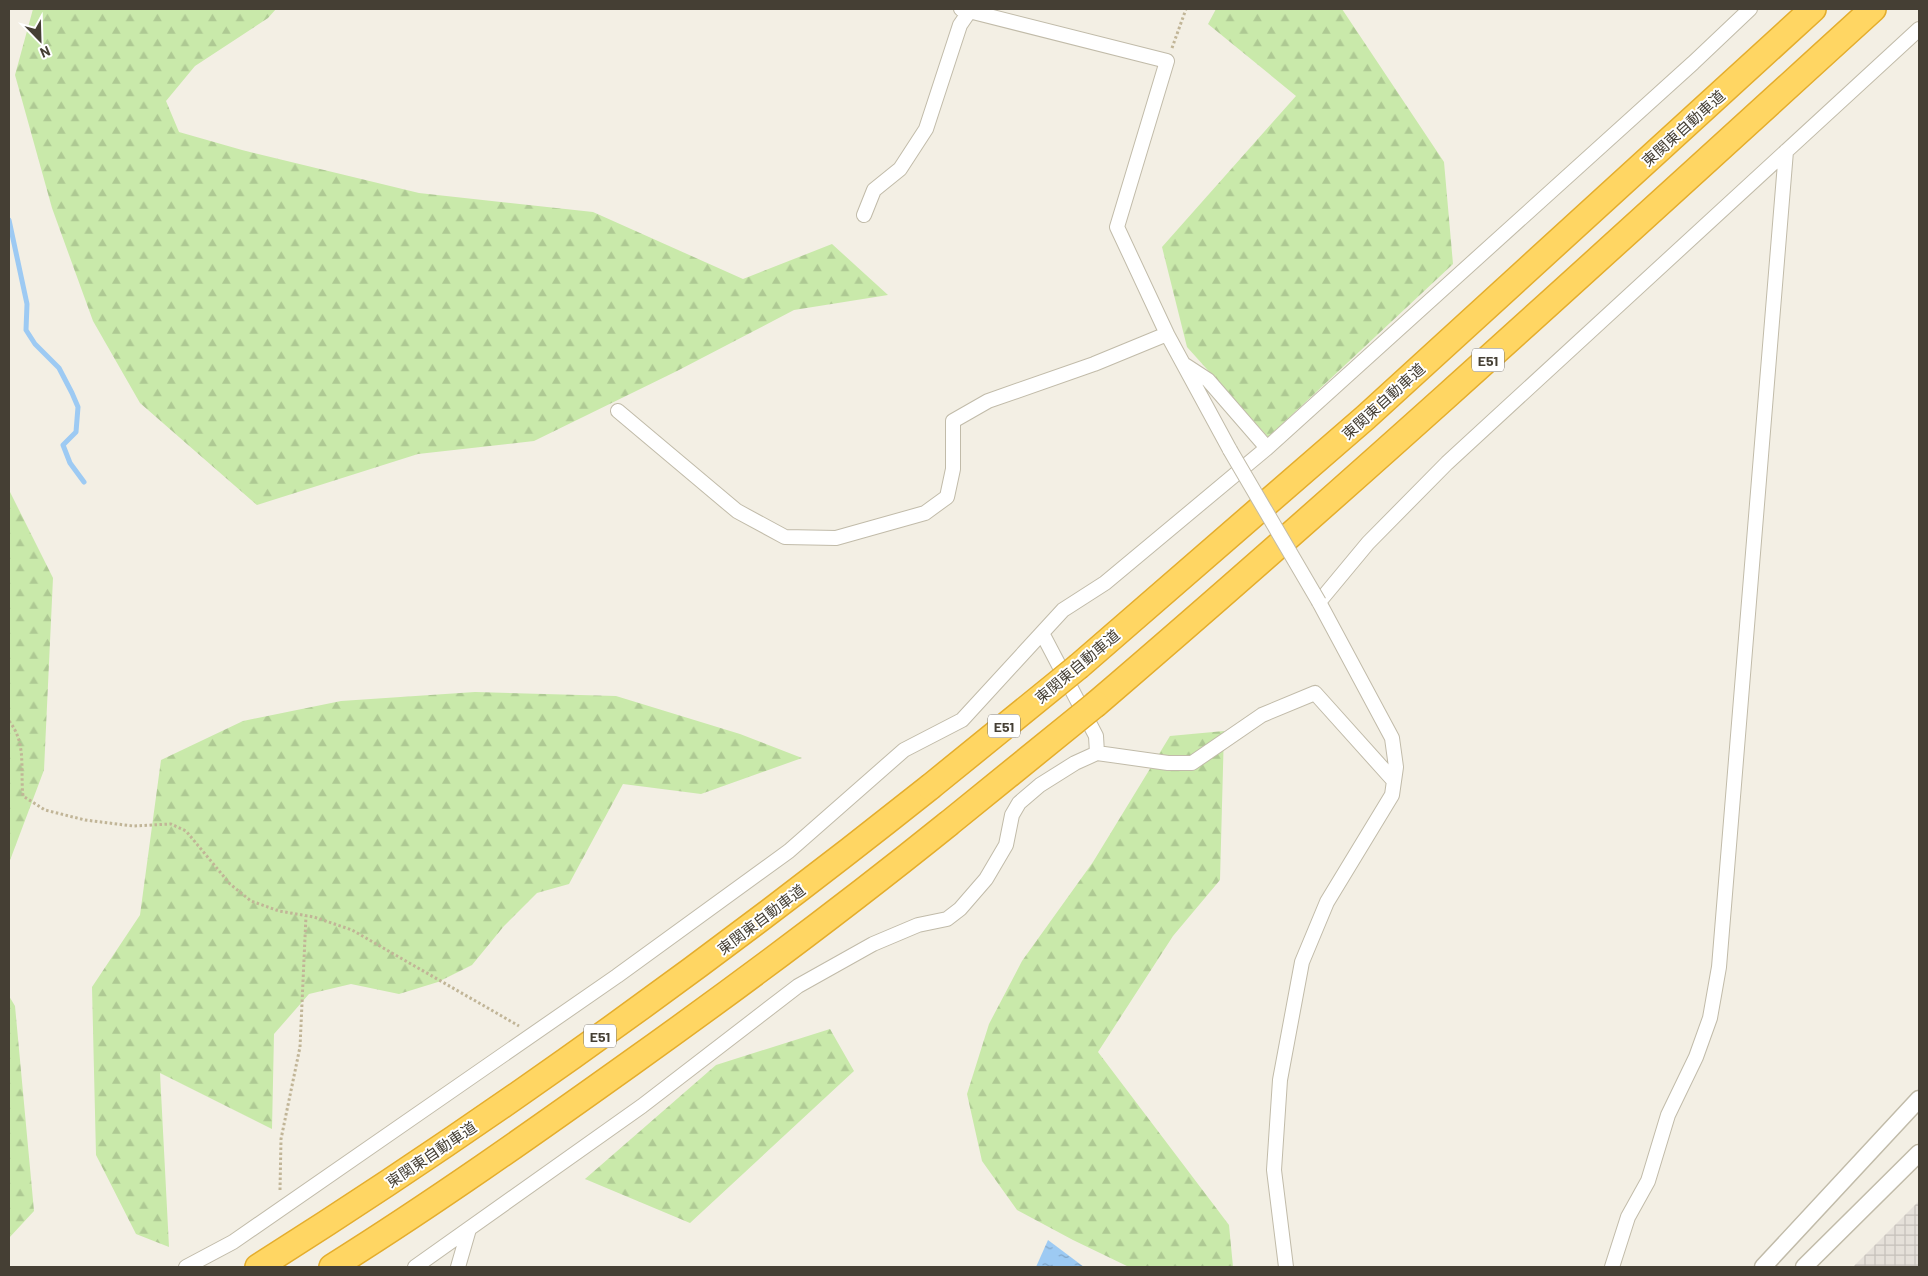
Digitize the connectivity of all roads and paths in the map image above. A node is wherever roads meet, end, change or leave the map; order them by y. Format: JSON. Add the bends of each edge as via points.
{"nodes":[{"id":1,"x":967,"y":9,"type":"edge"},
{"id":2,"x":1186,"y":9,"type":"edge"},
{"id":3,"x":1750,"y":9,"type":"edge"},
{"id":4,"x":1813,"y":9,"type":"edge"},
{"id":5,"x":1873,"y":9,"type":"edge"},
{"id":6,"x":1919,"y":29,"type":"edge"},
{"id":7,"x":1167,"y":61,"type":"junction"},
{"id":8,"x":1786,"y":151,"type":"junction"},
{"id":9,"x":864,"y":215,"type":"dead end"},
{"id":10,"x":1167,"y":334,"type":"junction"},
{"id":11,"x":1184,"y":365,"type":"junction"},
{"id":12,"x":618,"y":411,"type":"dead end"},
{"id":13,"x":1267,"y":448,"type":"junction"},
{"id":14,"x":1319,"y":602,"type":"junction"},
{"id":15,"x":1042,"y":632,"type":"junction"},
{"id":16,"x":9,"y":721,"type":"edge"},
{"id":17,"x":1097,"y":753,"type":"junction"},
{"id":18,"x":1394,"y":781,"type":"junction"},
{"id":19,"x":306,"y":916,"type":"junction"},
{"id":20,"x":531,"y":1035,"type":"junction"},
{"id":21,"x":1918,"y":1101,"type":"edge"},
{"id":22,"x":1919,"y":1153,"type":"edge"},
{"id":23,"x":280,"y":1208,"type":"junction"},
{"id":24,"x":470,"y":1230,"type":"junction"},
{"id":25,"x":186,"y":1267,"type":"edge"},
{"id":26,"x":258,"y":1267,"type":"edge"},
{"id":27,"x":332,"y":1267,"type":"edge"},
{"id":28,"x":415,"y":1267,"type":"edge"},
{"id":29,"x":458,"y":1267,"type":"edge"},
{"id":30,"x":1286,"y":1267,"type":"edge"},
{"id":31,"x":1612,"y":1267,"type":"edge"},
{"id":32,"x":1763,"y":1267,"type":"edge"},
{"id":33,"x":1804,"y":1267,"type":"edge"}],
"edges":[{"from":1,"to":7,"type":"street"},
{"from":1,"to":9,"type":"street","via":[[926,129],[900,169],[874,190]]},
{"from":2,"to":7,"type":"path"},
{"from":3,"to":13,"type":"street"},
{"from":4,"to":26,"type":"highway","name":"東関東自動車道","number":"E51","bridge":true,"via":[[1366,417],[1079,666],[930,787],[764,918],[632,1014],[360,1202]]},
{"from":5,"to":27,"type":"highway","number":"E51","bridge":true,"via":[[1393,445],[1096,704],[786,951],[532,1134]]},
{"from":6,"to":8,"type":"street"},
{"from":7,"to":10,"type":"street","via":[[1117,227]]},
{"from":8,"to":14,"type":"street","via":[[1447,463],[1368,543]]},
{"from":8,"to":31,"type":"street","via":[[1719,968],[1710,1018],[1702,1041],[1668,1115],[1648,1181],[1628,1217]]},
{"from":10,"to":11,"type":"street"},
{"from":10,"to":12,"type":"street","via":[[1094,364],[988,401],[953,421],[953,469],[948,497],[925,513],[836,538],[785,537],[737,511]]},
{"from":11,"to":13,"type":"street","via":[[1208,380]]},
{"from":11,"to":14,"type":"street","bridge":true},
{"from":13,"to":15,"type":"street","via":[[1105,583],[1063,610]]},
{"from":14,"to":18,"type":"street","via":[[1392,738],[1396,767]]},
{"from":15,"to":17,"type":"street","via":[[1096,736]]},
{"from":15,"to":20,"type":"street","via":[[962,720],[904,750],[789,851]]},
{"from":16,"to":19,"type":"path","via":[[17,731],[22,751],[23,796],[45,810],[85,820],[133,826],[171,824],[186,832],[230,884],[251,901]]},
{"from":17,"to":18,"type":"street","via":[[1168,763],[1192,763],[1262,715],[1315,693]]},
{"from":17,"to":24,"type":"street","via":[[1040,785],[1019,803],[1012,814],[1006,845],[986,880],[947,919],[918,926],[873,944],[798,986],[642,1106]]},
{"from":18,"to":30,"type":"street","via":[[1392,796],[1327,902],[1302,962],[1280,1080],[1274,1170]]},
{"from":19,"to":20,"type":"path","via":[[352,930],[510,1019]]},
{"from":19,"to":23,"type":"path","via":[[300,1047],[281,1138]]},
{"from":20,"to":23,"type":"street"},
{"from":21,"to":32,"type":"street"},
{"from":22,"to":33,"type":"street"},
{"from":23,"to":25,"type":"street","via":[[232,1242]]},
{"from":24,"to":28,"type":"street"},
{"from":24,"to":29,"type":"street"}]}
